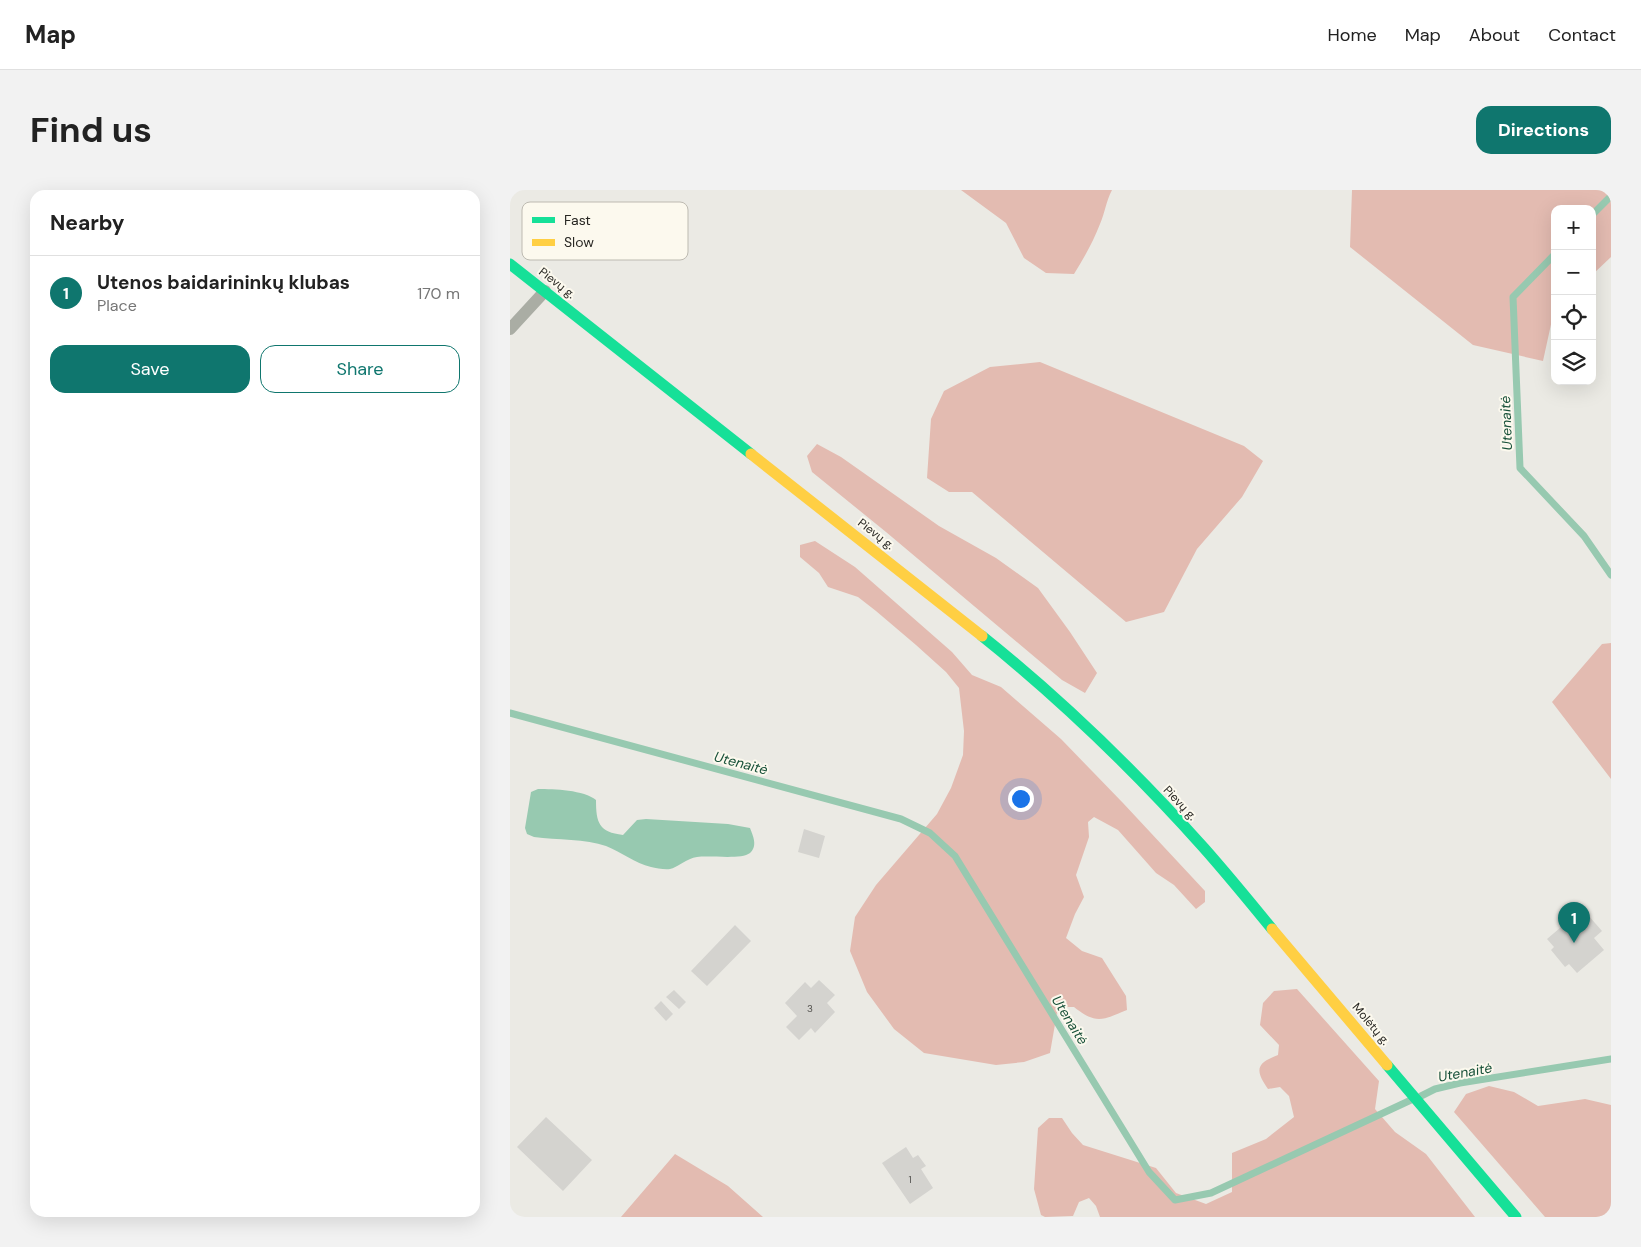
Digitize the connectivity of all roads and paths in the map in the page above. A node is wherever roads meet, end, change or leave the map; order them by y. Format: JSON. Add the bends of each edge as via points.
{"nodes":[{"id":1,"x":510,"y":264,"type":"edge"},
{"id":2,"x":545,"y":291,"type":"junction"},
{"id":3,"x":510,"y":329,"type":"edge"},
{"id":4,"x":1204,"y":848,"type":"joint"},
{"id":5,"x":1516,"y":1217,"type":"edge"}],
"edges":[{"from":1,"to":2,"type":"main road","name":"Pievų g."},
{"from":2,"to":3,"type":"lane"},
{"from":2,"to":4,"type":"main road","name":"Pievų g.","via":[[998,649],[1136,776]]},
{"from":4,"to":5,"type":"main road","name":"Molėtų g."}]}
